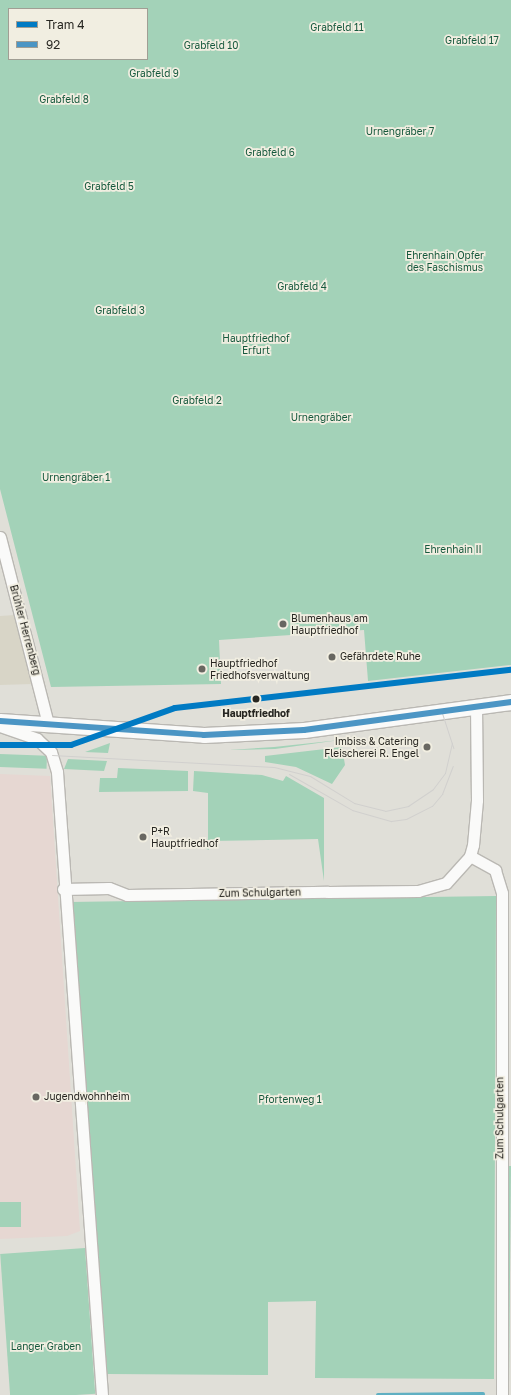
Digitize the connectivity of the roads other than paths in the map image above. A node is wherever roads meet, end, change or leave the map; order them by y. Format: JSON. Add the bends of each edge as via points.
{"nodes":[{"id":1,"x":0,"y":537,"type":"edge"},
{"id":2,"x":511,"y":702,"type":"edge"},
{"id":3,"x":476,"y":706,"type":"junction"},
{"id":4,"x":0,"y":721,"type":"edge"},
{"id":5,"x":48,"y":724,"type":"junction"},
{"id":6,"x":0,"y":726,"type":"edge"},
{"id":7,"x":470,"y":856,"type":"junction"},
{"id":8,"x":63,"y":889,"type":"junction"},
{"id":9,"x":102,"y":1395,"type":"edge"},
{"id":10,"x":502,"y":1395,"type":"edge"}],
"edges":[{"from":1,"to":5,"type":"street","name":"Brühler Herrenberg"},
{"from":2,"to":3,"type":"main road"},
{"from":3,"to":5,"type":"main road","via":[[304,730],[204,735]]},
{"from":3,"to":7,"type":"street","via":[[477,800]]},
{"from":4,"to":5,"type":"main road"},
{"from":6,"to":8,"type":"street","via":[[36,739],[52,754],[57,772]]},
{"from":7,"to":8,"type":"street","name":"Zum Schulgarten","via":[[446,883],[418,891],[127,895],[109,888]]},
{"from":7,"to":10,"type":"street","name":"Zum Schulgarten","via":[[495,870],[502,892]]},
{"from":8,"to":9,"type":"street"}]}
